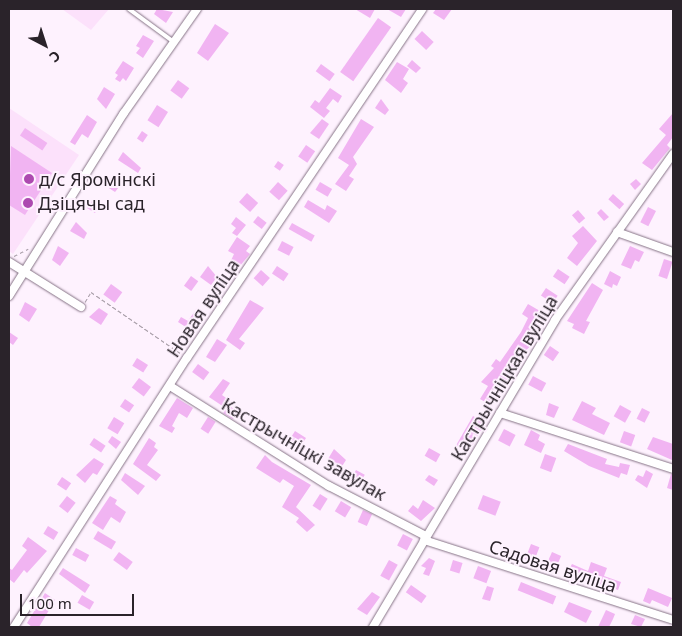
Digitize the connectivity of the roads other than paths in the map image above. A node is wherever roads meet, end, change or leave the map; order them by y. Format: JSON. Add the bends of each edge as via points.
{"nodes":[{"id":1,"x":129,"y":9,"type":"edge"},
{"id":2,"x":197,"y":9,"type":"edge"},
{"id":3,"x":422,"y":9,"type":"edge"},
{"id":4,"x":174,"y":42,"type":"junction"},
{"id":5,"x":673,"y":154,"type":"edge"},
{"id":6,"x":617,"y":232,"type":"junction"},
{"id":7,"x":673,"y":252,"type":"edge"},
{"id":8,"x":9,"y":262,"type":"edge"},
{"id":9,"x":25,"y":272,"type":"junction"},
{"id":10,"x":9,"y":296,"type":"edge"},
{"id":11,"x":81,"y":308,"type":"road end"},
{"id":12,"x":170,"y":386,"type":"junction"},
{"id":13,"x":500,"y":413,"type":"junction"},
{"id":14,"x":673,"y":469,"type":"edge"},
{"id":15,"x":425,"y":538,"type":"junction"},
{"id":16,"x":673,"y":620,"type":"edge"},
{"id":17,"x":14,"y":627,"type":"edge"},
{"id":18,"x":373,"y":627,"type":"edge"}],
"edges":[{"from":1,"to":4,"type":"lane"},
{"from":2,"to":4,"type":"street"},
{"from":3,"to":12,"type":"street","name":"Новая вуліца"},
{"from":4,"to":9,"type":"street","via":[[124,113]]},
{"from":5,"to":6,"type":"street","name":"Кастрычніцкая вуліца"},
{"from":6,"to":7,"type":"street"},
{"from":6,"to":13,"type":"street","name":"Кастрычніцкая вуліца","via":[[555,320]]},
{"from":8,"to":9,"type":"street"},
{"from":9,"to":10,"type":"street"},
{"from":9,"to":11,"type":"street"},
{"from":12,"to":15,"type":"street","name":"Кастрычніцкі завулак","via":[[329,486]]},
{"from":12,"to":17,"type":"street","name":"Новая вуліца"},
{"from":13,"to":14,"type":"street"},
{"from":13,"to":15,"type":"street","name":"Кастрычніцкая вуліца"},
{"from":15,"to":16,"type":"street","name":"Садовая вуліца"},
{"from":15,"to":18,"type":"street","name":"Кастрычніцкая вуліца"}]}
